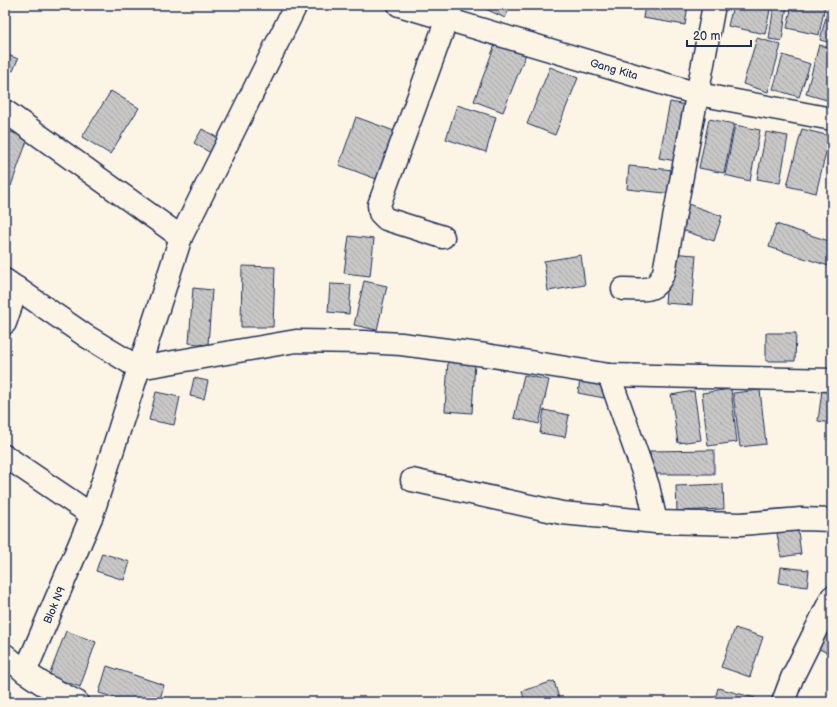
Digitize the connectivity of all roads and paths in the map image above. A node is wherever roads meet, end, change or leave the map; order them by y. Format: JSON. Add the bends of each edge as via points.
{"nodes":[{"id":1,"x":296,"y":5,"type":"edge"},
{"id":2,"x":399,"y":5,"type":"edge"},
{"id":3,"x":714,"y":5,"type":"edge"},
{"id":4,"x":449,"y":12,"type":"edge"},
{"id":5,"x":698,"y":94,"type":"junction"},
{"id":6,"x":5,"y":111,"type":"edge"},
{"id":7,"x":832,"y":119,"type":"edge"},
{"id":8,"x":181,"y":237,"type":"junction"},
{"id":9,"x":443,"y":237,"type":"dead end"},
{"id":10,"x":11,"y":284,"type":"edge"},
{"id":11,"x":623,"y":289,"type":"dead end"},
{"id":12,"x":5,"y":323,"type":"edge"},
{"id":13,"x":140,"y":368,"type":"junction"},
{"id":14,"x":609,"y":375,"type":"junction"},
{"id":15,"x":832,"y":380,"type":"edge"},
{"id":16,"x":5,"y":456,"type":"edge"},
{"id":17,"x":412,"y":480,"type":"dead end"},
{"id":18,"x":92,"y":515,"type":"junction"},
{"id":19,"x":832,"y":520,"type":"edge"},
{"id":20,"x":656,"y":522,"type":"junction"},
{"id":21,"x":832,"y":597,"type":"edge"},
{"id":22,"x":5,"y":656,"type":"edge"},
{"id":23,"x":25,"y":672,"type":"junction"},
{"id":24,"x":77,"y":702,"type":"edge"},
{"id":25,"x":783,"y":702,"type":"edge"}],
"edges":[{"from":1,"to":8,"type":"street","name":"Blok N9"},
{"from":2,"to":4,"type":"street","name":"Gang Kita"},
{"from":3,"to":5,"type":"street"},
{"from":4,"to":5,"type":"street","name":"Gang Kita"},
{"from":4,"to":9,"type":"street","via":[[380,204],[380,213],[386,219]]},
{"from":5,"to":7,"type":"street","name":"Gang Kita"},
{"from":5,"to":11,"type":"street","via":[[664,272],[660,282],[650,289]]},
{"from":6,"to":8,"type":"street"},
{"from":8,"to":13,"type":"street","name":"Blok N9"},
{"from":10,"to":12,"type":"street"},
{"from":10,"to":13,"type":"street","via":[[86,336]]},
{"from":13,"to":14,"type":"street","via":[[296,341],[401,344]]},
{"from":13,"to":18,"type":"street","name":"Blok N9"},
{"from":14,"to":15,"type":"street"},
{"from":14,"to":20,"type":"street","via":[[648,486]]},
{"from":16,"to":18,"type":"street"},
{"from":17,"to":20,"type":"street","via":[[562,513]]},
{"from":18,"to":23,"type":"street","name":"Blok N9"},
{"from":19,"to":20,"type":"street","via":[[741,524]]},
{"from":21,"to":25,"type":"street"},
{"from":22,"to":23,"type":"street"},
{"from":23,"to":24,"type":"street"}]}
